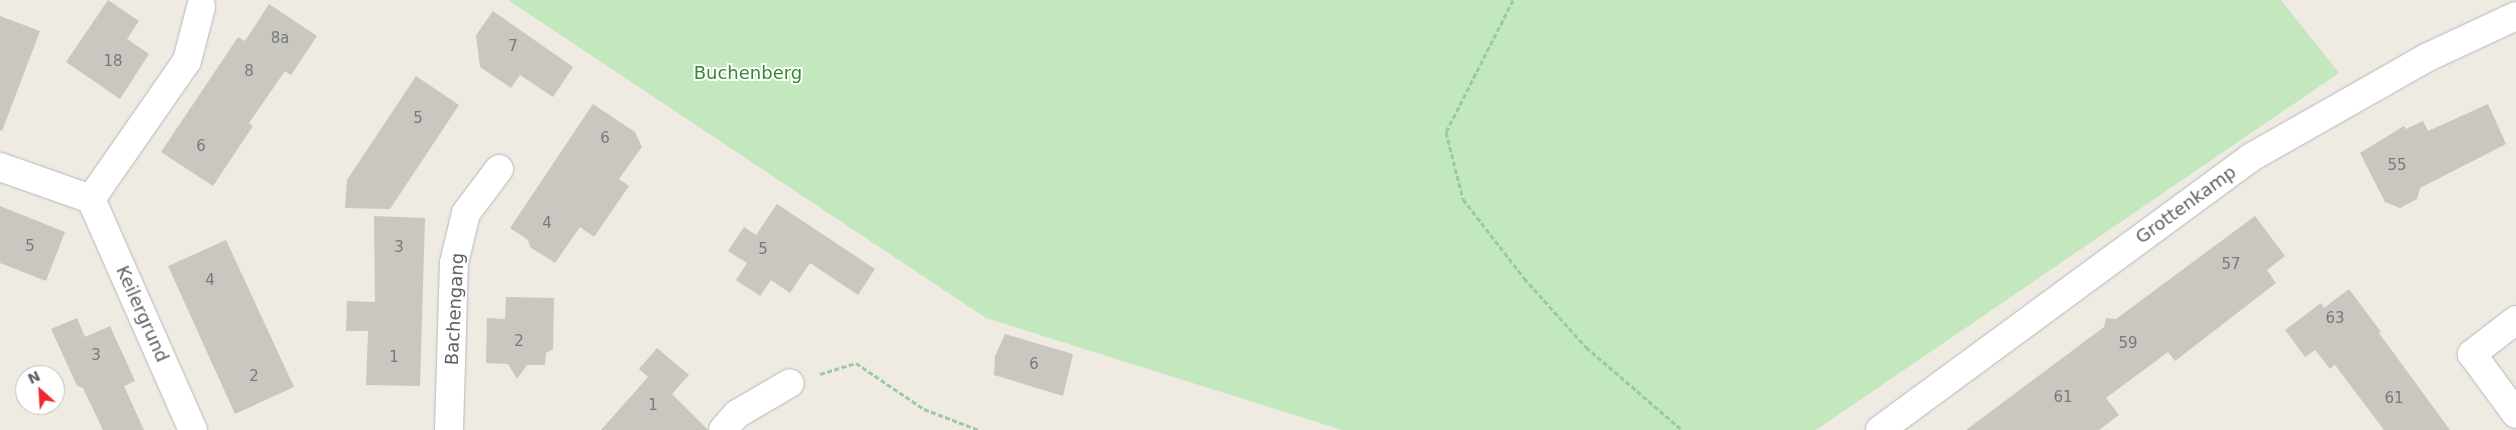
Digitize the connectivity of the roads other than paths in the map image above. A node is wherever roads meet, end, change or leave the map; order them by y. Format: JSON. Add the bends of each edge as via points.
{"nodes":[{"id":1,"x":200,"y":7,"type":"dead end"},
{"id":2,"x":2516,"y":16,"type":"edge"},
{"id":3,"x":0,"y":167,"type":"edge"},
{"id":4,"x":499,"y":169,"type":"dead end"},
{"id":5,"x":91,"y":199,"type":"junction"},
{"id":6,"x":2516,"y":320,"type":"edge"},
{"id":7,"x":790,"y":383,"type":"road end"},
{"id":8,"x":2516,"y":414,"type":"edge"},
{"id":9,"x":193,"y":430,"type":"edge"},
{"id":10,"x":450,"y":430,"type":"edge"},
{"id":11,"x":723,"y":430,"type":"edge"},
{"id":12,"x":1880,"y":430,"type":"edge"}],
"edges":[{"from":1,"to":5,"type":"street","via":[[187,61]]},
{"from":2,"to":12,"type":"street","name":"Grottenkamp","via":[[2426,58],[2250,158]]},
{"from":3,"to":5,"type":"street"},
{"from":4,"to":10,"type":"street","name":"Bachengang","via":[[466,213],[454,263]]},
{"from":5,"to":9,"type":"street","name":"Keilergrund"},
{"from":6,"to":8,"type":"street","via":[[2472,354]]},
{"from":7,"to":11,"type":"street","via":[[737,414]]}]}
